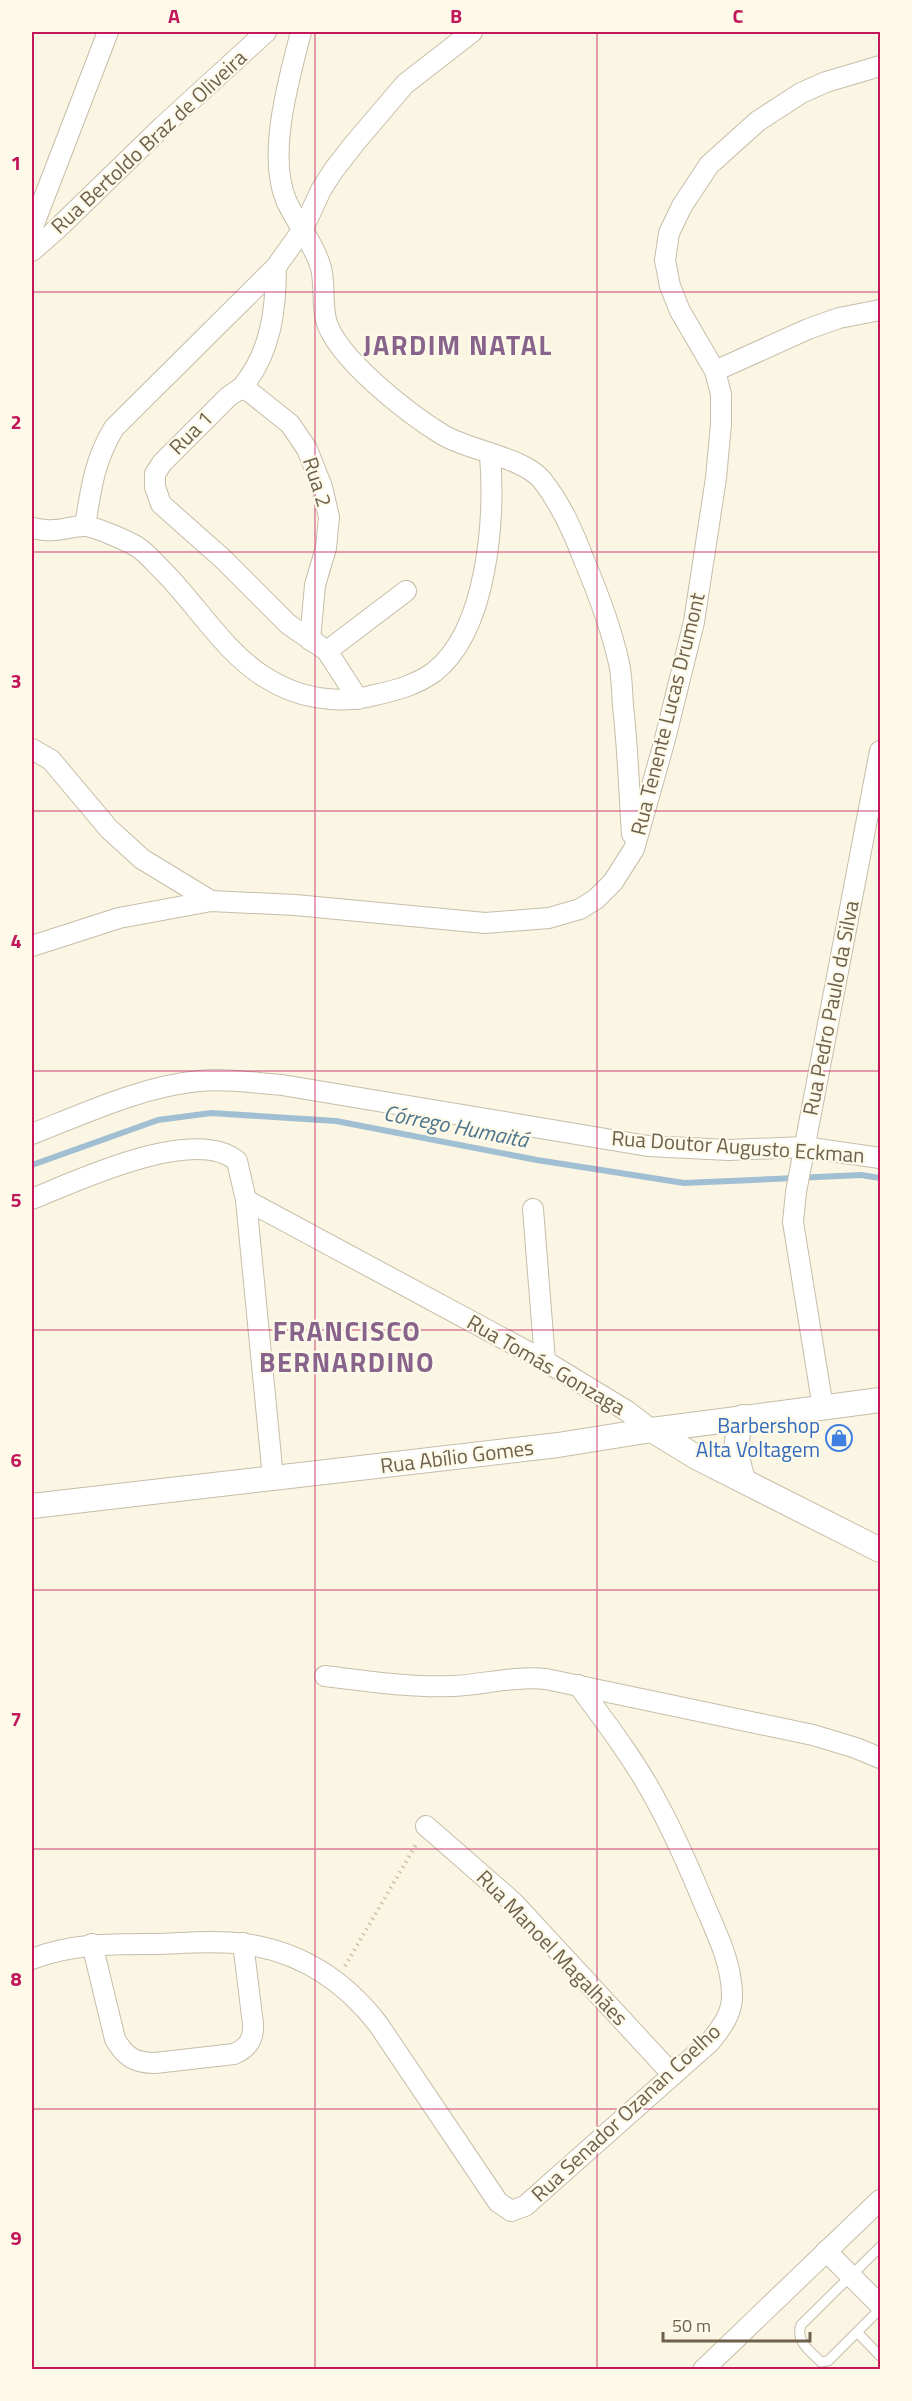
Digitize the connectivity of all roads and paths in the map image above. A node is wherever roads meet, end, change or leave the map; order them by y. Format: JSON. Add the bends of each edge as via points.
{"nodes":[{"id":1,"x":108,"y":32,"type":"edge"},
{"id":2,"x":266,"y":32,"type":"edge"},
{"id":3,"x":301,"y":32,"type":"edge"},
{"id":4,"x":472,"y":32,"type":"edge"},
{"id":5,"x":880,"y":66,"type":"edge"},
{"id":6,"x":32,"y":229,"type":"edge"},
{"id":7,"x":303,"y":229,"type":"junction"},
{"id":8,"x":32,"y":251,"type":"edge"},
{"id":9,"x":276,"y":267,"type":"junction"},
{"id":10,"x":880,"y":310,"type":"edge"},
{"id":11,"x":715,"y":371,"type":"junction"},
{"id":12,"x":241,"y":388,"type":"junction"},
{"id":13,"x":490,"y":455,"type":"junction"},
{"id":14,"x":86,"y":526,"type":"junction"},
{"id":15,"x":32,"y":528,"type":"edge"},
{"id":16,"x":406,"y":591,"type":"dead end"},
{"id":17,"x":310,"y":640,"type":"junction"},
{"id":18,"x":327,"y":651,"type":"junction"},
{"id":19,"x":358,"y":699,"type":"junction"},
{"id":20,"x":32,"y":749,"type":"edge"},
{"id":21,"x":880,"y":752,"type":"edge"},
{"id":22,"x":634,"y":849,"type":"junction"},
{"id":23,"x":211,"y":901,"type":"junction"},
{"id":24,"x":32,"y":946,"type":"edge"},
{"id":25,"x":32,"y":1134,"type":"edge"},
{"id":26,"x":804,"y":1147,"type":"junction"},
{"id":27,"x":880,"y":1158,"type":"edge"},
{"id":28,"x":32,"y":1199,"type":"edge"},
{"id":29,"x":246,"y":1200,"type":"junction"},
{"id":30,"x":533,"y":1209,"type":"dead end"},
{"id":31,"x":545,"y":1361,"type":"junction"},
{"id":32,"x":880,"y":1400,"type":"edge"},
{"id":33,"x":823,"y":1408,"type":"junction"},
{"id":34,"x":743,"y":1417,"type":"junction"},
{"id":35,"x":652,"y":1430,"type":"junction"},
{"id":36,"x":273,"y":1478,"type":"junction"},
{"id":37,"x":743,"y":1479,"type":"junction"},
{"id":38,"x":32,"y":1506,"type":"edge"},
{"id":39,"x":880,"y":1550,"type":"edge"},
{"id":40,"x":325,"y":1676,"type":"dead end"},
{"id":41,"x":578,"y":1685,"type":"junction"},
{"id":42,"x":880,"y":1758,"type":"edge"},
{"id":43,"x":426,"y":1826,"type":"joint"},
{"id":44,"x":243,"y":1943,"type":"junction"},
{"id":45,"x":92,"y":1944,"type":"junction"},
{"id":46,"x":32,"y":1959,"type":"edge"},
{"id":47,"x":337,"y":1980,"type":"junction"},
{"id":48,"x":673,"y":2075,"type":"junction"},
{"id":49,"x":880,"y":2200,"type":"edge"},
{"id":50,"x":880,"y":2247,"type":"edge"},
{"id":51,"x":826,"y":2251,"type":"junction"},
{"id":52,"x":851,"y":2275,"type":"junction"},
{"id":53,"x":880,"y":2307,"type":"edge"},
{"id":54,"x":858,"y":2333,"type":"junction"},
{"id":55,"x":880,"y":2356,"type":"edge"},
{"id":56,"x":703,"y":2370,"type":"edge"}],
"edges":[{"from":1,"to":6,"type":"street"},
{"from":2,"to":8,"type":"street","name":"Rua Bertoldo Braz de Oliveira"},
{"from":3,"to":7,"type":"street","via":[[278,142],[286,200]]},
{"from":4,"to":7,"type":"street","via":[[405,84],[321,190]]},
{"from":5,"to":11,"type":"street","name":"Rua Tenente Lucas Drumont","via":[[801,93],[758,121],[709,165],[682,206],[669,233],[665,260],[670,286]]},
{"from":7,"to":9,"type":"street"},
{"from":7,"to":13,"type":"street","via":[[321,269],[326,320],[355,367],[444,436]]},
{"from":9,"to":12,"type":"street","name":"Rua 1","via":[[271,330],[256,366]]},
{"from":9,"to":14,"type":"street","via":[[114,428],[100,450]]},
{"from":10,"to":11,"type":"street","via":[[808,329]]},
{"from":11,"to":22,"type":"street","name":"Rua Tenente Lucas Drumont","via":[[721,394],[721,424],[694,622]]},
{"from":12,"to":17,"type":"street","name":"Rua 2","via":[[290,424],[307,449],[322,487],[329,518],[326,548],[315,585]]},
{"from":12,"to":17,"type":"street","name":"Rua 1","via":[[162,463],[155,474],[155,487],[161,504],[288,624]]},
{"from":13,"to":19,"type":"street","via":[[488,558],[468,627],[452,654],[434,671],[407,688]]},
{"from":13,"to":22,"type":"street","via":[[525,466],[540,478],[567,518],[602,604],[619,665]]},
{"from":14,"to":15,"type":"street"},
{"from":14,"to":19,"type":"street","via":[[138,547],[231,648],[265,677],[294,692],[320,699]]},
{"from":16,"to":18,"type":"street"},
{"from":17,"to":18,"type":"street"},
{"from":18,"to":19,"type":"street"},
{"from":20,"to":23,"type":"street","via":[[51,760],[109,830],[142,859]]},
{"from":21,"to":26,"type":"street","name":"Rua Pedro Paulo da Silva"},
{"from":22,"to":23,"type":"street","name":"Rua Tenente Lucas Drumont","via":[[613,882],[596,899],[580,909],[549,918],[485,923]]},
{"from":23,"to":24,"type":"street","name":"Rua Tenente Lucas Drumont","via":[[119,918]]},
{"from":25,"to":26,"type":"street","name":"Rua Doutor Augusto Eckman","via":[[154,1090],[198,1081],[236,1081],[282,1085],[648,1146],[729,1150]]},
{"from":26,"to":27,"type":"street","name":"Rua Doutor Augusto Eckman"},
{"from":26,"to":33,"type":"street","name":"Rua Pedro Paulo da Silva","via":[[793,1222]]},
{"from":28,"to":29,"type":"street","via":[[124,1162],[158,1153],[206,1151],[237,1161]]},
{"from":29,"to":31,"type":"street","name":"Rua Tomás Gonzaga"},
{"from":29,"to":36,"type":"street"},
{"from":30,"to":31,"type":"street"},
{"from":31,"to":35,"type":"street","name":"Rua Tomás Gonzaga"},
{"from":32,"to":33,"type":"street","name":"Rua Abílio Gomes"},
{"from":33,"to":34,"type":"street","name":"Rua Abílio Gomes"},
{"from":34,"to":35,"type":"street","name":"Rua Abílio Gomes"},
{"from":34,"to":37,"type":"street","via":[[735,1444]]},
{"from":35,"to":36,"type":"street","name":"Rua Abílio Gomes","via":[[558,1445]]},
{"from":35,"to":37,"type":"street","name":"Rua Tomás Gonzaga"},
{"from":36,"to":38,"type":"street","name":"Rua Abílio Gomes"},
{"from":37,"to":39,"type":"street","name":"Rua Tomás Gonzaga"},
{"from":40,"to":41,"type":"street","via":[[429,1686],[523,1677]]},
{"from":41,"to":42,"type":"street","via":[[813,1735]]},
{"from":41,"to":48,"type":"street","name":"Rua Senador Ozanan Coelho","via":[[659,1805],[683,1853],[729,1969],[732,1994],[723,2025]]},
{"from":43,"to":47,"type":"path"},
{"from":43,"to":48,"type":"street","name":"Rua Manoel Magalhães","via":[[513,1902]]},
{"from":44,"to":45,"type":"street"},
{"from":44,"to":45,"type":"street","via":[[253,2024],[249,2043],[234,2054],[155,2063],[131,2060],[115,2039]]},
{"from":44,"to":47,"type":"street","via":[[271,1949]]},
{"from":45,"to":46,"type":"street"},
{"from":47,"to":48,"type":"street","name":"Rua Senador Ozanan Coelho","via":[[378,2024],[498,2202],[511,2211],[525,2206]]},
{"from":49,"to":51,"type":"street"},
{"from":50,"to":52,"type":"lane"},
{"from":51,"to":52,"type":"street"},
{"from":51,"to":56,"type":"street"},
{"from":52,"to":53,"type":"street"},
{"from":52,"to":54,"type":"lane","via":[[801,2325],[799,2332],[800,2340],[820,2362],[828,2361]]},
{"from":53,"to":54,"type":"lane"},
{"from":54,"to":55,"type":"lane"}]}
